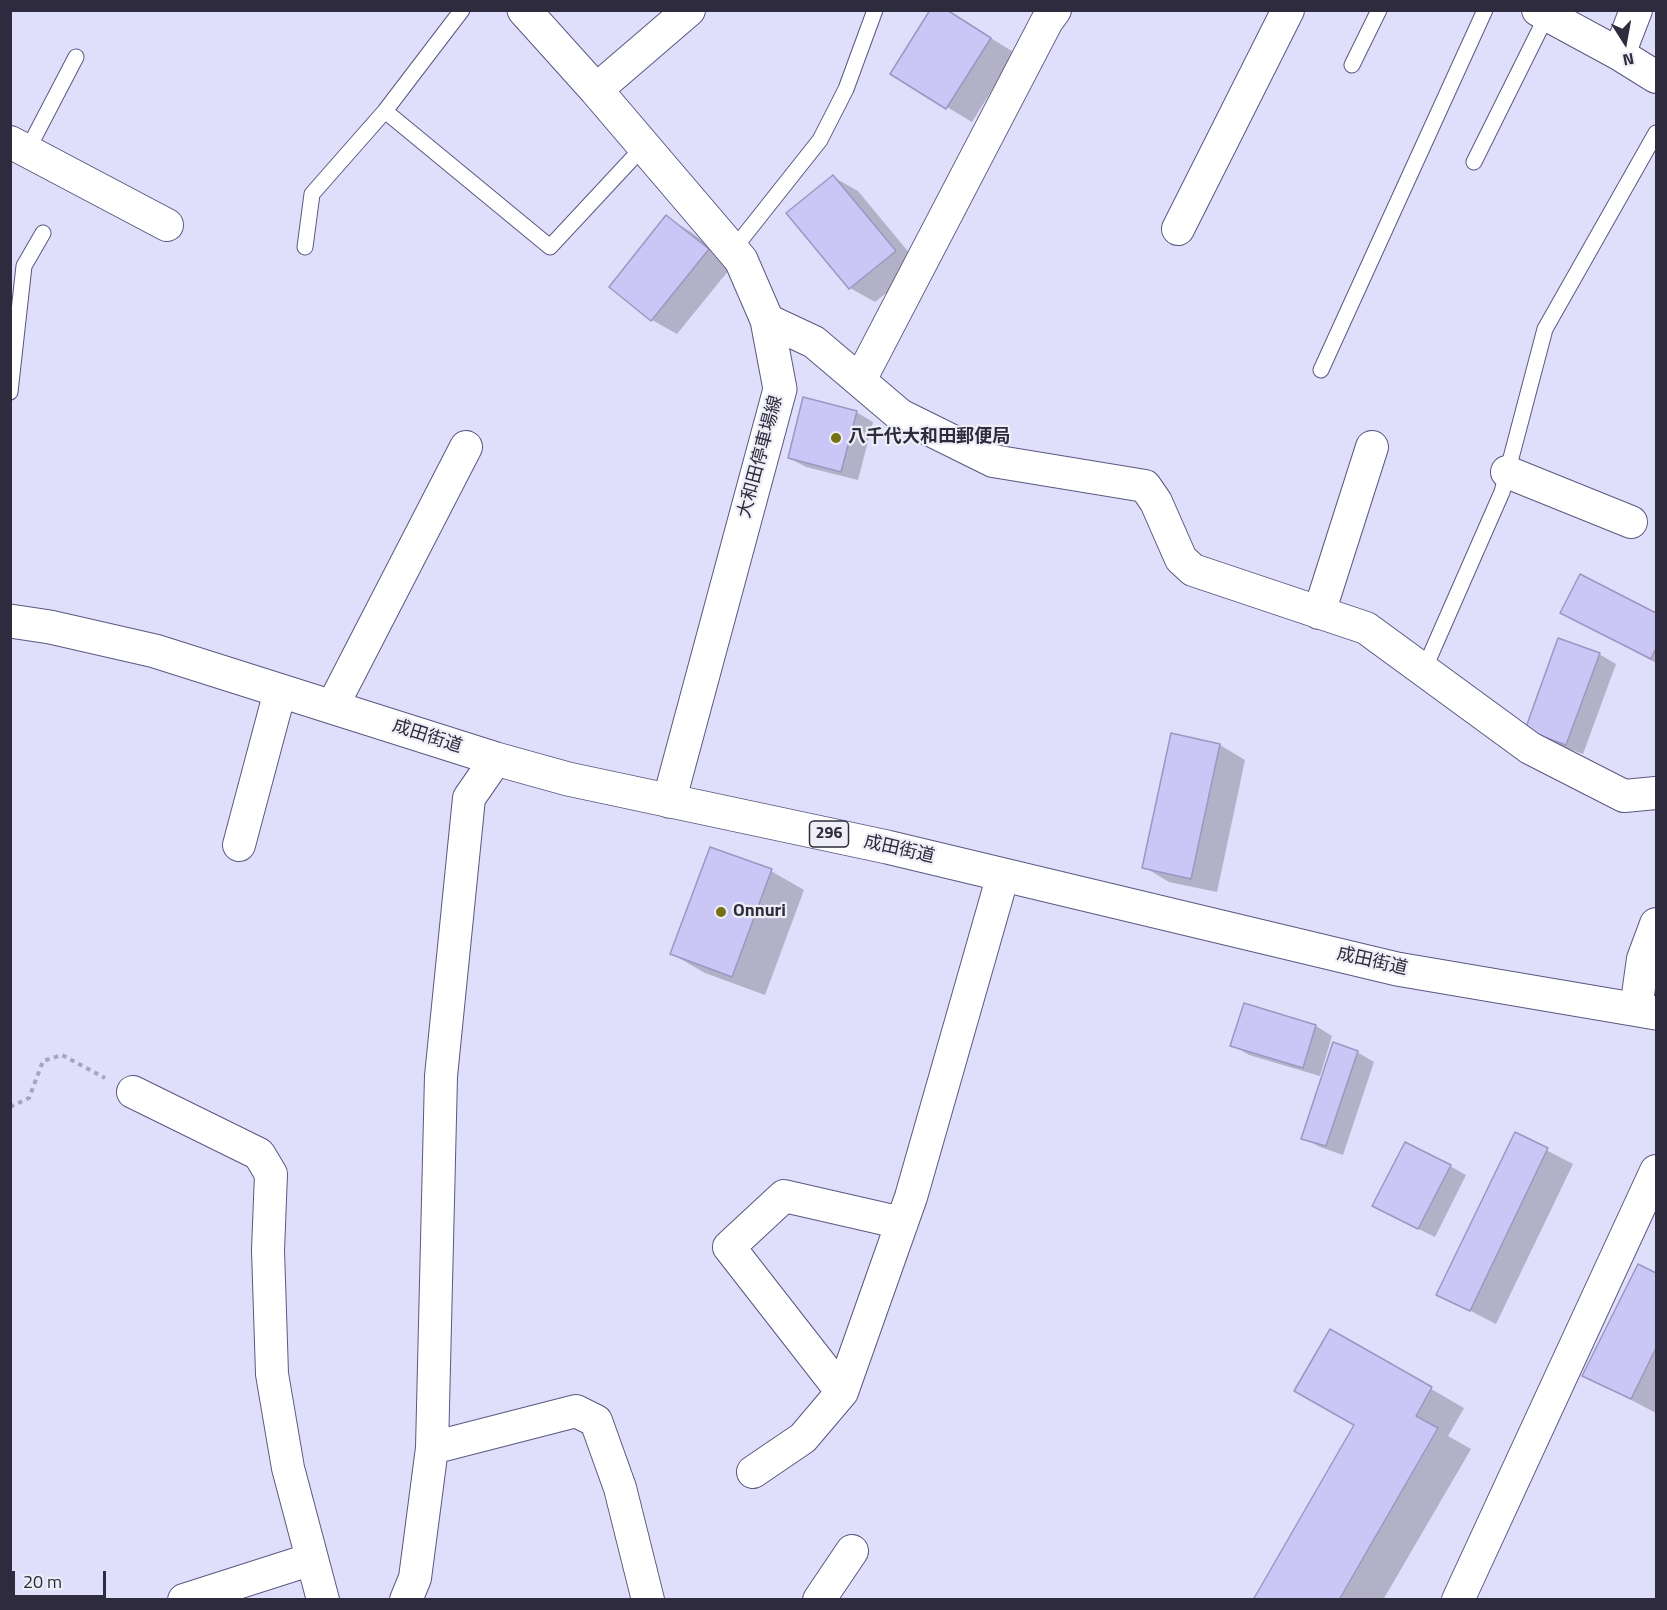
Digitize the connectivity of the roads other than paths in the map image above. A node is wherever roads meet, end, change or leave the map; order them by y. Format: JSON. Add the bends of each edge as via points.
{"nodes":[{"id":1,"x":462,"y":10,"type":"edge"},
{"id":2,"x":524,"y":10,"type":"edge"},
{"id":3,"x":689,"y":10,"type":"edge"},
{"id":4,"x":875,"y":10,"type":"edge"},
{"id":5,"x":1055,"y":10,"type":"edge"},
{"id":6,"x":1288,"y":10,"type":"edge"},
{"id":7,"x":1379,"y":10,"type":"edge"},
{"id":8,"x":1485,"y":10,"type":"edge"},
{"id":9,"x":1636,"y":10,"type":"edge"},
{"id":10,"x":1542,"y":13,"type":"edge"},
{"id":11,"x":1619,"y":54,"type":"junction"},
{"id":12,"x":76,"y":57,"type":"dead end"},
{"id":13,"x":1352,"y":65,"type":"dead end"},
{"id":14,"x":1656,"y":77,"type":"edge"},
{"id":15,"x":596,"y":90,"type":"junction"},
{"id":16,"x":385,"y":111,"type":"junction"},
{"id":17,"x":1656,"y":133,"type":"edge"},
{"id":18,"x":644,"y":146,"type":"junction"},
{"id":19,"x":19,"y":147,"type":"edge"},
{"id":20,"x":1474,"y":162,"type":"dead end"},
{"id":21,"x":167,"y":225,"type":"dead end"},
{"id":22,"x":1178,"y":229,"type":"dead end"},
{"id":23,"x":43,"y":233,"type":"dead end"},
{"id":24,"x":305,"y":247,"type":"dead end"},
{"id":25,"x":732,"y":251,"type":"junction"},
{"id":26,"x":767,"y":320,"type":"junction"},
{"id":27,"x":1321,"y":370,"type":"dead end"},
{"id":28,"x":860,"y":380,"type":"junction"},
{"id":29,"x":10,"y":392,"type":"edge"},
{"id":30,"x":466,"y":447,"type":"dead end"},
{"id":31,"x":1372,"y":447,"type":"dead end"},
{"id":32,"x":1507,"y":472,"type":"junction"},
{"id":33,"x":1631,"y":522,"type":"dead end"},
{"id":34,"x":1319,"y":613,"type":"junction"},
{"id":35,"x":10,"y":621,"type":"edge"},
{"id":36,"x":1423,"y":672,"type":"junction"},
{"id":37,"x":280,"y":691,"type":"junction"},
{"id":38,"x":332,"y":707,"type":"junction"},
{"id":39,"x":496,"y":759,"type":"junction"},
{"id":40,"x":1656,"y":793,"type":"edge"},
{"id":41,"x":669,"y":801,"type":"junction"},
{"id":42,"x":239,"y":845,"type":"dead end"},
{"id":43,"x":1003,"y":875,"type":"junction"},
{"id":44,"x":1656,"y":924,"type":"edge"},
{"id":45,"x":1646,"y":1011,"type":"edge"},
{"id":46,"x":133,"y":1092,"type":"road end"},
{"id":47,"x":1656,"y":1171,"type":"edge"},
{"id":48,"x":902,"y":1222,"type":"junction"},
{"id":49,"x":842,"y":1392,"type":"junction"},
{"id":50,"x":432,"y":1448,"type":"junction"},
{"id":51,"x":753,"y":1472,"type":"dead end"},
{"id":52,"x":852,"y":1551,"type":"dead end"},
{"id":53,"x":312,"y":1559,"type":"junction"},
{"id":54,"x":184,"y":1599,"type":"edge"},
{"id":55,"x":323,"y":1599,"type":"edge"},
{"id":56,"x":406,"y":1599,"type":"edge"},
{"id":57,"x":648,"y":1599,"type":"edge"},
{"id":58,"x":819,"y":1599,"type":"edge"},
{"id":59,"x":1458,"y":1599,"type":"edge"}],
"edges":[{"from":1,"to":16,"type":"lane"},
{"from":2,"to":15,"type":"main road","name":"大和田停車場線"},
{"from":3,"to":15,"type":"street"},
{"from":4,"to":25,"type":"lane","via":[[846,89],[819,141]]},
{"from":5,"to":28,"type":"street"},
{"from":6,"to":22,"type":"street"},
{"from":7,"to":13,"type":"lane"},
{"from":8,"to":27,"type":"lane"},
{"from":9,"to":11,"type":"street"},
{"from":10,"to":11,"type":"street"},
{"from":10,"to":20,"type":"lane"},
{"from":11,"to":14,"type":"street"},
{"from":12,"to":19,"type":"lane"},
{"from":15,"to":18,"type":"main road","name":"大和田停車場線"},
{"from":16,"to":18,"type":"lane","via":[[550,247]]},
{"from":16,"to":24,"type":"lane","via":[[312,194]]},
{"from":17,"to":32,"type":"lane","via":[[1545,329]]},
{"from":18,"to":25,"type":"main road","name":"大和田停車場線"},
{"from":19,"to":21,"type":"street"},
{"from":23,"to":29,"type":"lane","via":[[24,266]]},
{"from":25,"to":26,"type":"main road","name":"大和田停車場線","via":[[741,261]]},
{"from":26,"to":28,"type":"street","via":[[814,342]]},
{"from":26,"to":41,"type":"main road","name":"大和田停車場線","via":[[780,389]]},
{"from":28,"to":34,"type":"street","via":[[900,415],[993,461],[1145,486],[1181,559],[1193,570]]},
{"from":30,"to":38,"type":"street"},
{"from":31,"to":34,"type":"street"},
{"from":32,"to":33,"type":"street"},
{"from":32,"to":36,"type":"lane","via":[[1502,492]]},
{"from":34,"to":36,"type":"street","via":[[1366,628]]},
{"from":35,"to":37,"type":"main road","name":"成田街道","number":"296","via":[[155,651]]},
{"from":36,"to":40,"type":"street","via":[[1530,748],[1624,796]]},
{"from":37,"to":38,"type":"main road","name":"成田街道","number":"296"},
{"from":37,"to":42,"type":"street"},
{"from":38,"to":39,"type":"main road","name":"成田街道","number":"296"},
{"from":39,"to":41,"type":"main road","name":"成田街道","number":"296"},
{"from":39,"to":50,"type":"street","via":[[469,798],[442,1065]]},
{"from":41,"to":43,"type":"main road","name":"成田街道","number":"296"},
{"from":43,"to":45,"type":"main road","name":"成田街道","number":"296","via":[[1397,969]]},
{"from":43,"to":48,"type":"street"},
{"from":44,"to":45,"type":"street","via":[[1643,959]]},
{"from":46,"to":53,"type":"street","via":[[259,1154],[271,1174],[268,1250],[272,1374],[288,1468]]},
{"from":47,"to":59,"type":"street"},
{"from":48,"to":49,"type":"street"},
{"from":48,"to":49,"type":"street","via":[[784,1196],[729,1247]]},
{"from":49,"to":51,"type":"street","via":[[803,1438]]},
{"from":50,"to":56,"type":"street","via":[[415,1578]]},
{"from":50,"to":57,"type":"street","via":[[576,1411],[596,1421],[620,1488]]},
{"from":52,"to":58,"type":"street"},
{"from":53,"to":54,"type":"street"},
{"from":53,"to":55,"type":"street"}]}
